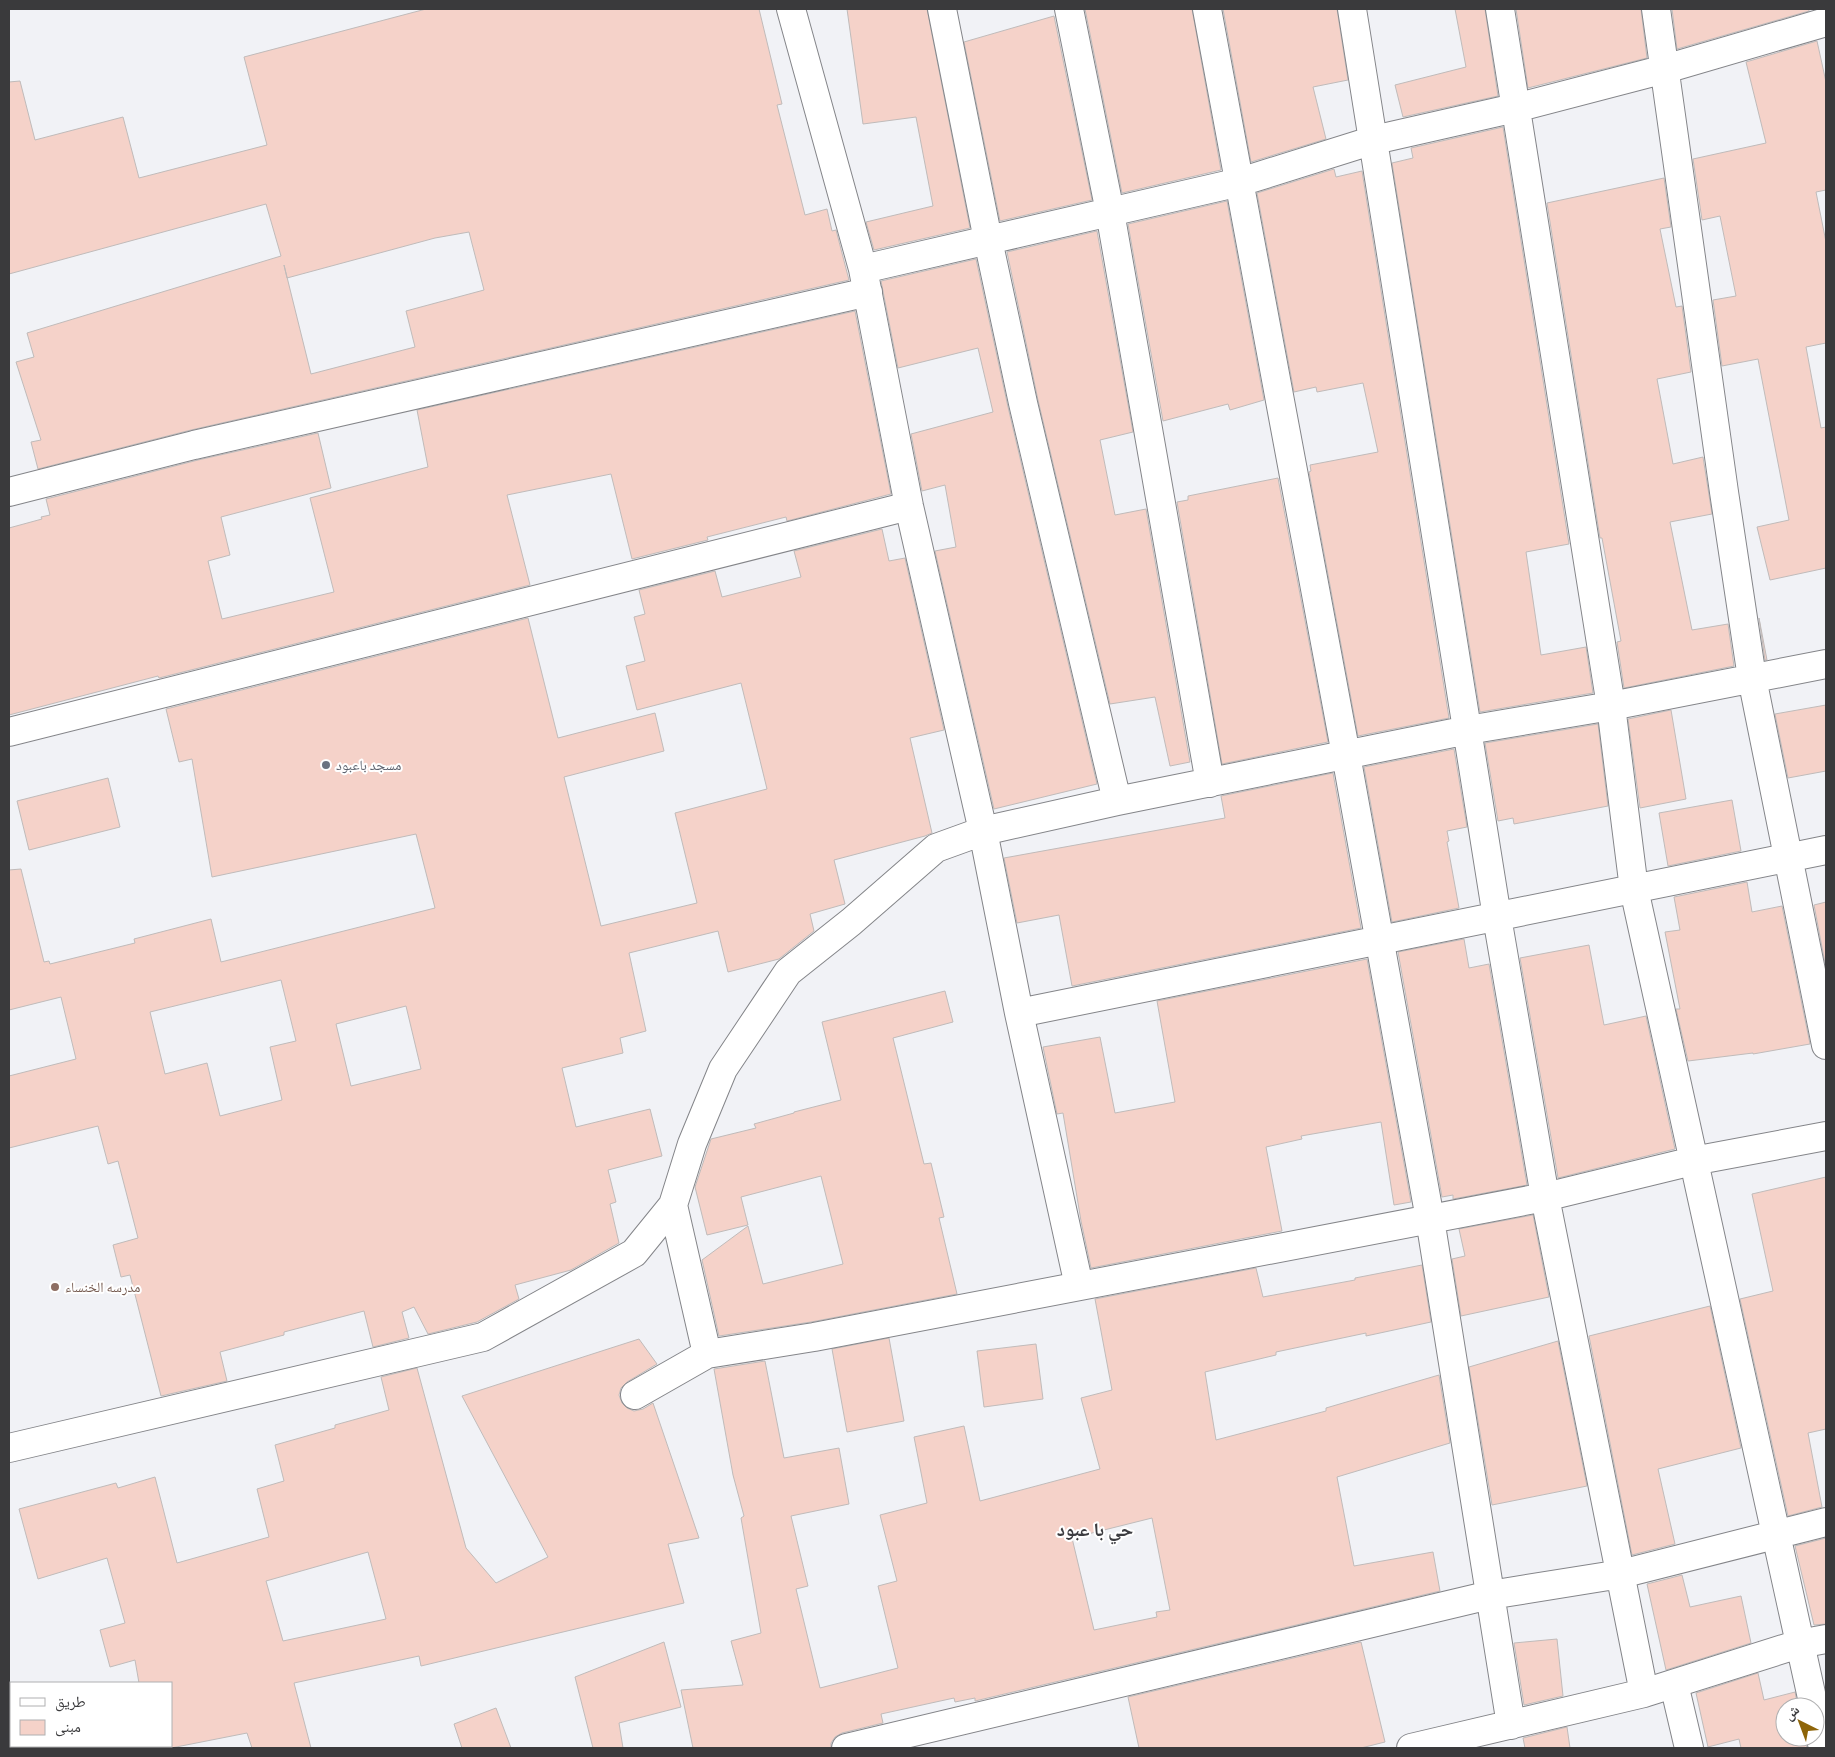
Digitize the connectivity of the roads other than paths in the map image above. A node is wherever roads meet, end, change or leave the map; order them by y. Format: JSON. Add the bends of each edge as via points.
{"nodes":[{"id":1,"x":791,"y":9,"type":"edge"},
{"id":2,"x":942,"y":9,"type":"edge"},
{"id":3,"x":1069,"y":9,"type":"edge"},
{"id":4,"x":1208,"y":9,"type":"edge"},
{"id":5,"x":1352,"y":9,"type":"edge"},
{"id":6,"x":1500,"y":9,"type":"edge"},
{"id":7,"x":1656,"y":9,"type":"edge"},
{"id":8,"x":1824,"y":9,"type":"edge"},
{"id":9,"x":1826,"y":23,"type":"edge"},
{"id":10,"x":1665,"y":69,"type":"junction"},
{"id":11,"x":1516,"y":108,"type":"junction"},
{"id":12,"x":1374,"y":140,"type":"junction"},
{"id":13,"x":1240,"y":182,"type":"junction"},
{"id":14,"x":1110,"y":212,"type":"junction"},
{"id":15,"x":988,"y":240,"type":"junction"},
{"id":16,"x":865,"y":280,"type":"junction"},
{"id":17,"x":9,"y":492,"type":"edge"},
{"id":18,"x":909,"y":506,"type":"junction"},
{"id":19,"x":1826,"y":664,"type":"edge"},
{"id":20,"x":1752,"y":678,"type":"junction"},
{"id":21,"x":1611,"y":706,"type":"junction"},
{"id":22,"x":1468,"y":730,"type":"junction"},
{"id":23,"x":9,"y":732,"type":"edge"},
{"id":24,"x":1346,"y":755,"type":"junction"},
{"id":25,"x":1210,"y":783,"type":"junction"},
{"id":26,"x":1117,"y":801,"type":"junction"},
{"id":27,"x":983,"y":831,"type":"junction"},
{"id":28,"x":1826,"y":850,"type":"edge"},
{"id":29,"x":1788,"y":858,"type":"junction"},
{"id":30,"x":1634,"y":889,"type":"junction"},
{"id":31,"x":1497,"y":916,"type":"junction"},
{"id":32,"x":1380,"y":940,"type":"junction"},
{"id":33,"x":1019,"y":1014,"type":"junction"},
{"id":34,"x":1826,"y":1045,"type":"edge"},
{"id":35,"x":1826,"y":1136,"type":"edge"},
{"id":36,"x":1693,"y":1161,"type":"junction"},
{"id":37,"x":1545,"y":1197,"type":"junction"},
{"id":38,"x":673,"y":1205,"type":"junction"},
{"id":39,"x":1430,"y":1219,"type":"junction"},
{"id":40,"x":1079,"y":1286,"type":"junction"},
{"id":41,"x":707,"y":1354,"type":"junction"},
{"id":42,"x":635,"y":1395,"type":"dead end"},
{"id":43,"x":9,"y":1448,"type":"edge"},
{"id":44,"x":1826,"y":1522,"type":"edge"},
{"id":45,"x":1775,"y":1535,"type":"junction"},
{"id":46,"x":1621,"y":1574,"type":"junction"},
{"id":47,"x":1490,"y":1595,"type":"junction"},
{"id":48,"x":1826,"y":1639,"type":"edge"},
{"id":49,"x":1799,"y":1644,"type":"junction"},
{"id":50,"x":1674,"y":1684,"type":"junction"},
{"id":51,"x":1644,"y":1693,"type":"junction"},
{"id":52,"x":1812,"y":1697,"type":"edge"},
{"id":53,"x":1511,"y":1725,"type":"junction"},
{"id":54,"x":846,"y":1748,"type":"edge"},
{"id":55,"x":1411,"y":1748,"type":"edge"},
{"id":56,"x":1689,"y":1748,"type":"edge"}],
"edges":[{"from":1,"to":16,"type":"street"},
{"from":2,"to":15,"type":"street"},
{"from":3,"to":14,"type":"street"},
{"from":4,"to":13,"type":"street"},
{"from":5,"to":12,"type":"street"},
{"from":6,"to":11,"type":"street"},
{"from":7,"to":10,"type":"street"},
{"from":8,"to":9,"type":"street"},
{"from":9,"to":10,"type":"street"},
{"from":10,"to":11,"type":"street"},
{"from":10,"to":20,"type":"street"},
{"from":11,"to":12,"type":"street"},
{"from":11,"to":21,"type":"street"},
{"from":12,"to":13,"type":"street"},
{"from":12,"to":22,"type":"street"},
{"from":13,"to":14,"type":"street"},
{"from":13,"to":24,"type":"street"},
{"from":14,"to":15,"type":"street"},
{"from":14,"to":25,"type":"street"},
{"from":15,"to":16,"type":"street"},
{"from":15,"to":26,"type":"street"},
{"from":16,"to":17,"type":"street"},
{"from":16,"to":18,"type":"street"},
{"from":18,"to":23,"type":"street"},
{"from":18,"to":27,"type":"street"},
{"from":19,"to":20,"type":"street"},
{"from":20,"to":21,"type":"street"},
{"from":20,"to":29,"type":"street"},
{"from":21,"to":22,"type":"street"},
{"from":21,"to":30,"type":"street"},
{"from":22,"to":24,"type":"street"},
{"from":22,"to":31,"type":"street"},
{"from":24,"to":25,"type":"street"},
{"from":24,"to":32,"type":"street"},
{"from":25,"to":26,"type":"street"},
{"from":26,"to":27,"type":"street"},
{"from":27,"to":33,"type":"street"},
{"from":27,"to":38,"type":"street","via":[[936,848],[788,972],[722,1069],[692,1144]]},
{"from":28,"to":29,"type":"street"},
{"from":29,"to":30,"type":"street"},
{"from":29,"to":34,"type":"street"},
{"from":30,"to":31,"type":"street"},
{"from":30,"to":36,"type":"street"},
{"from":31,"to":32,"type":"street"},
{"from":31,"to":37,"type":"street"},
{"from":32,"to":33,"type":"street"},
{"from":32,"to":39,"type":"street"},
{"from":33,"to":40,"type":"street"},
{"from":35,"to":36,"type":"street"},
{"from":36,"to":37,"type":"street"},
{"from":36,"to":45,"type":"street"},
{"from":37,"to":39,"type":"street"},
{"from":37,"to":46,"type":"street"},
{"from":38,"to":41,"type":"street"},
{"from":38,"to":43,"type":"street","via":[[634,1253],[484,1337]]},
{"from":39,"to":40,"type":"street"},
{"from":39,"to":47,"type":"street"},
{"from":40,"to":41,"type":"street","via":[[814,1338]]},
{"from":41,"to":42,"type":"street"},
{"from":44,"to":45,"type":"street"},
{"from":45,"to":46,"type":"street"},
{"from":45,"to":49,"type":"street"},
{"from":46,"to":47,"type":"street"},
{"from":46,"to":51,"type":"street"},
{"from":47,"to":53,"type":"street"},
{"from":47,"to":54,"type":"street"},
{"from":48,"to":49,"type":"street"},
{"from":49,"to":50,"type":"street"},
{"from":49,"to":52,"type":"street"},
{"from":50,"to":51,"type":"street"},
{"from":50,"to":56,"type":"street"},
{"from":51,"to":53,"type":"street"},
{"from":53,"to":55,"type":"street"}]}
